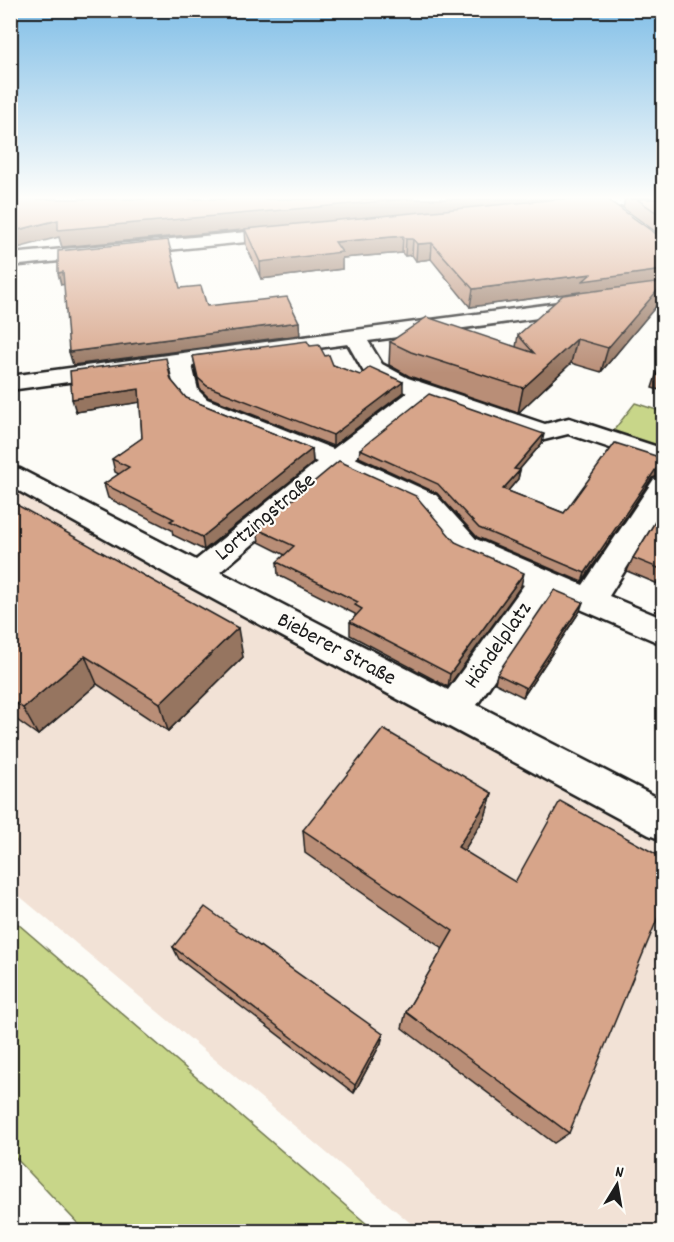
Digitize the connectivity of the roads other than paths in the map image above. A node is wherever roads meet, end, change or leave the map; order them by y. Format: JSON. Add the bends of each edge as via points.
{"nodes":[{"id":1,"x":42,"y":257,"type":"edge"},
{"id":2,"x":10,"y":260,"type":"edge"},
{"id":3,"x":663,"y":295,"type":"edge"},
{"id":4,"x":355,"y":338,"type":"junction"},
{"id":5,"x":179,"y":359,"type":"junction"},
{"id":6,"x":10,"y":383,"type":"edge"},
{"id":7,"x":425,"y":391,"type":"junction"},
{"id":8,"x":663,"y":458,"type":"edge"},
{"id":9,"x":336,"y":460,"type":"junction"},
{"id":10,"x":10,"y":476,"type":"edge"},
{"id":11,"x":663,"y":485,"type":"edge"},
{"id":12,"x":196,"y":576,"type":"junction"},
{"id":13,"x":544,"y":580,"type":"junction"},
{"id":14,"x":589,"y":601,"type":"junction"},
{"id":15,"x":663,"y":633,"type":"edge"},
{"id":16,"x":453,"y":711,"type":"junction"},
{"id":17,"x":662,"y":816,"type":"edge"}],
"edges":[{"from":1,"to":2,"type":"street"},
{"from":3,"to":4,"type":"street"},
{"from":4,"to":5,"type":"street"},
{"from":4,"to":7,"type":"street","via":[[374,369]]},
{"from":5,"to":6,"type":"street"},
{"from":5,"to":9,"type":"street","name":"Lortzingstraße","via":[[187,392],[198,404]]},
{"from":7,"to":8,"type":"street","via":[[544,432],[569,426]]},
{"from":7,"to":9,"type":"street","name":"Lortzingstraße"},
{"from":9,"to":12,"type":"street","name":"Lortzingstraße"},
{"from":9,"to":13,"type":"street","name":"Händelplatz","via":[[426,501],[465,546]]},
{"from":10,"to":12,"type":"street","name":"Bieberer Straße"},
{"from":11,"to":14,"type":"street"},
{"from":12,"to":16,"type":"street","name":"Bieberer Straße"},
{"from":13,"to":14,"type":"street","name":"Händelplatz"},
{"from":13,"to":16,"type":"street","name":"Händelplatz"},
{"from":14,"to":15,"type":"street","name":"Händelplatz"},
{"from":16,"to":17,"type":"street","name":"Bieberer Straße"}]}
